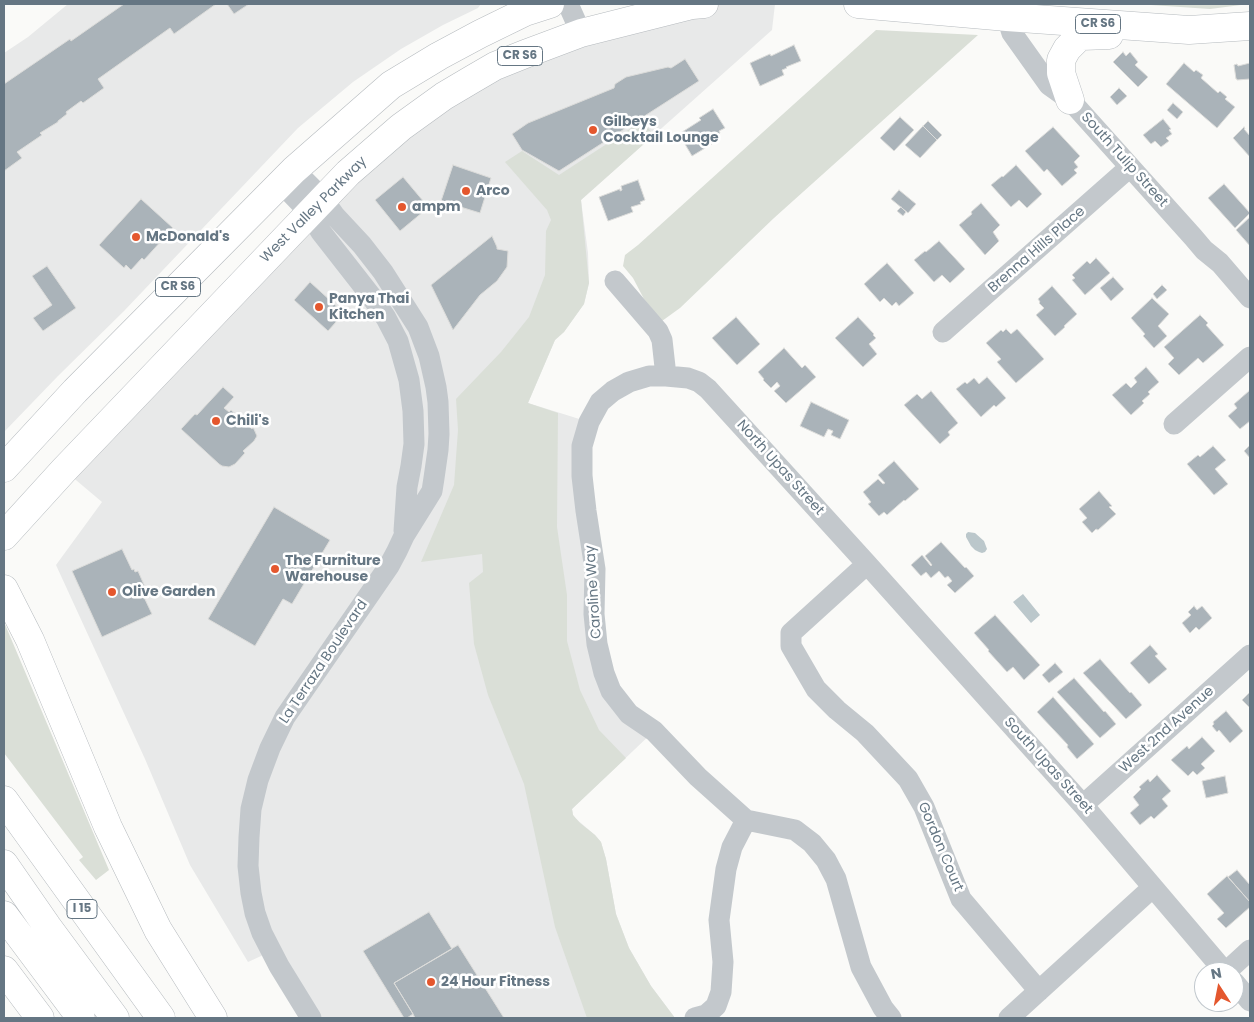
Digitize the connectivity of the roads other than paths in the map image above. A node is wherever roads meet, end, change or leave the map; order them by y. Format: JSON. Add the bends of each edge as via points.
{"nodes":[{"id":1,"x":499,"y":4,"type":"edge"},
{"id":2,"x":550,"y":4,"type":"edge"},
{"id":3,"x":568,"y":4,"type":"edge"},
{"id":4,"x":583,"y":4,"type":"edge"},
{"id":5,"x":696,"y":4,"type":"edge"},
{"id":6,"x":858,"y":4,"type":"edge"},
{"id":7,"x":1083,"y":4,"type":"edge"},
{"id":8,"x":1007,"y":11,"type":"edge"},
{"id":9,"x":1250,"y":18,"type":"edge"},
{"id":10,"x":1250,"y":26,"type":"edge"},
{"id":11,"x":1189,"y":30,"type":"junction"},
{"id":12,"x":581,"y":33,"type":"junction"},
{"id":13,"x":439,"y":56,"type":"junction"},
{"id":14,"x":1070,"y":100,"type":"junction"},
{"id":15,"x":1130,"y":167,"type":"junction"},
{"id":16,"x":288,"y":176,"type":"junction"},
{"id":17,"x":316,"y":205,"type":"junction"},
{"id":18,"x":615,"y":281,"type":"dead end"},
{"id":19,"x":1250,"y":298,"type":"edge"},
{"id":20,"x":943,"y":332,"type":"dead end"},
{"id":21,"x":1250,"y":357,"type":"edge"},
{"id":22,"x":666,"y":376,"type":"junction"},
{"id":23,"x":688,"y":378,"type":"joint"},
{"id":24,"x":1174,"y":424,"type":"dead end"},
{"id":25,"x":4,"y":468,"type":"edge"},
{"id":26,"x":4,"y":536,"type":"edge"},
{"id":27,"x":868,"y":564,"type":"junction"},
{"id":28,"x":4,"y":589,"type":"edge"},
{"id":29,"x":1250,"y":655,"type":"edge"},
{"id":30,"x":4,"y":800,"type":"edge"},
{"id":31,"x":1083,"y":805,"type":"junction"},
{"id":32,"x":746,"y":820,"type":"junction"},
{"id":33,"x":4,"y":864,"type":"edge"},
{"id":34,"x":1152,"y":888,"type":"junction"},
{"id":35,"x":4,"y":915,"type":"edge"},
{"id":36,"x":1250,"y":950,"type":"edge"},
{"id":37,"x":1216,"y":962,"type":"edge"},
{"id":38,"x":1236,"y":962,"type":"edge"},
{"id":39,"x":4,"y":970,"type":"edge"},
{"id":40,"x":1040,"y":991,"type":"junction"},
{"id":41,"x":40,"y":1018,"type":"edge"},
{"id":42,"x":82,"y":1018,"type":"edge"},
{"id":43,"x":115,"y":1018,"type":"edge"},
{"id":44,"x":161,"y":1018,"type":"edge"},
{"id":45,"x":212,"y":1018,"type":"edge"},
{"id":46,"x":311,"y":1018,"type":"edge"},
{"id":47,"x":695,"y":1018,"type":"edge"},
{"id":48,"x":891,"y":1018,"type":"edge"},
{"id":49,"x":1009,"y":1018,"type":"edge"}],
"edges":[{"from":1,"to":13,"type":"main road"},
{"from":2,"to":13,"type":"main road","number":"CR S6","via":[[525,12]]},
{"from":3,"to":12,"type":"street"},
{"from":4,"to":12,"type":"street"},
{"from":5,"to":12,"type":"main road","name":"West Valley Parkway","number":"CR S6"},
{"from":6,"to":8,"type":"main road","number":"CR S6"},
{"from":7,"to":9,"type":"main road","via":[[1095,8]]},
{"from":8,"to":11,"type":"main road","number":"CR S6"},
{"from":8,"to":14,"type":"street","name":"South Tulip Street","via":[[1012,33],[1050,85]]},
{"from":10,"to":11,"type":"main road","number":"CR S6"},
{"from":11,"to":14,"type":"main road","via":[[1082,36],[1076,39],[1061,60],[1061,73]]},
{"from":12,"to":17,"type":"main road","name":"West Valley Parkway","number":"CR S6","via":[[495,66],[444,96],[348,172]]},
{"from":13,"to":16,"type":"main road","number":"CR S6","via":[[391,85]]},
{"from":14,"to":15,"type":"street","name":"South Tulip Street"},
{"from":15,"to":19,"type":"street","name":"South Tulip Street"},
{"from":15,"to":20,"type":"street","name":"Brenna Hills Place"},
{"from":16,"to":17,"type":"street","name":"La Terraza Boulevard"},
{"from":16,"to":25,"type":"main road","number":"CR S6","via":[[75,391]]},
{"from":17,"to":26,"type":"main road","name":"West Valley Parkway","number":"CR S6"},
{"from":17,"to":46,"type":"street","name":"La Terraza Boulevard","via":[[335,216],[362,244],[414,319],[433,372],[439,434],[432,491],[389,566],[285,717],[258,780],[252,809],[248,866],[255,913],[279,966]]},
{"from":18,"to":22,"type":"street","via":[[658,331]]},
{"from":21,"to":24,"type":"street"},
{"from":22,"to":23,"type":"street","name":"Caroline Way"},
{"from":22,"to":32,"type":"street","name":"Caroline Way","via":[[649,376],[613,391],[600,402],[589,422],[582,446],[582,476],[595,569],[597,644],[611,691],[629,714],[654,731]]},
{"from":23,"to":27,"type":"street","name":"North Upas Street","via":[[708,388]]},
{"from":27,"to":31,"type":"street","name":"South Upas Street"},
{"from":27,"to":40,"type":"street","name":"Gordon Court","via":[[791,633],[791,646],[816,689],[865,733],[908,780],[924,807],[961,899]]},
{"from":28,"to":45,"type":"main road","via":[[30,640],[108,827],[158,930]]},
{"from":29,"to":31,"type":"street","name":"West 2nd Avenue"},
{"from":30,"to":44,"type":"main road","number":"I 15"},
{"from":31,"to":34,"type":"street","name":"South Upas Street"},
{"from":32,"to":47,"type":"street","via":[[732,847],[726,869],[719,920],[723,962],[721,992],[716,1006],[706,1015]]},
{"from":32,"to":48,"type":"street","via":[[795,830],[826,860],[836,879],[861,967]]},
{"from":33,"to":43,"type":"main road"},
{"from":34,"to":37,"type":"street","name":"South Upas Street"},
{"from":34,"to":40,"type":"street"},
{"from":35,"to":42,"type":"main road"},
{"from":36,"to":38,"type":"street"},
{"from":39,"to":41,"type":"main road"},
{"from":40,"to":49,"type":"street"}]}
